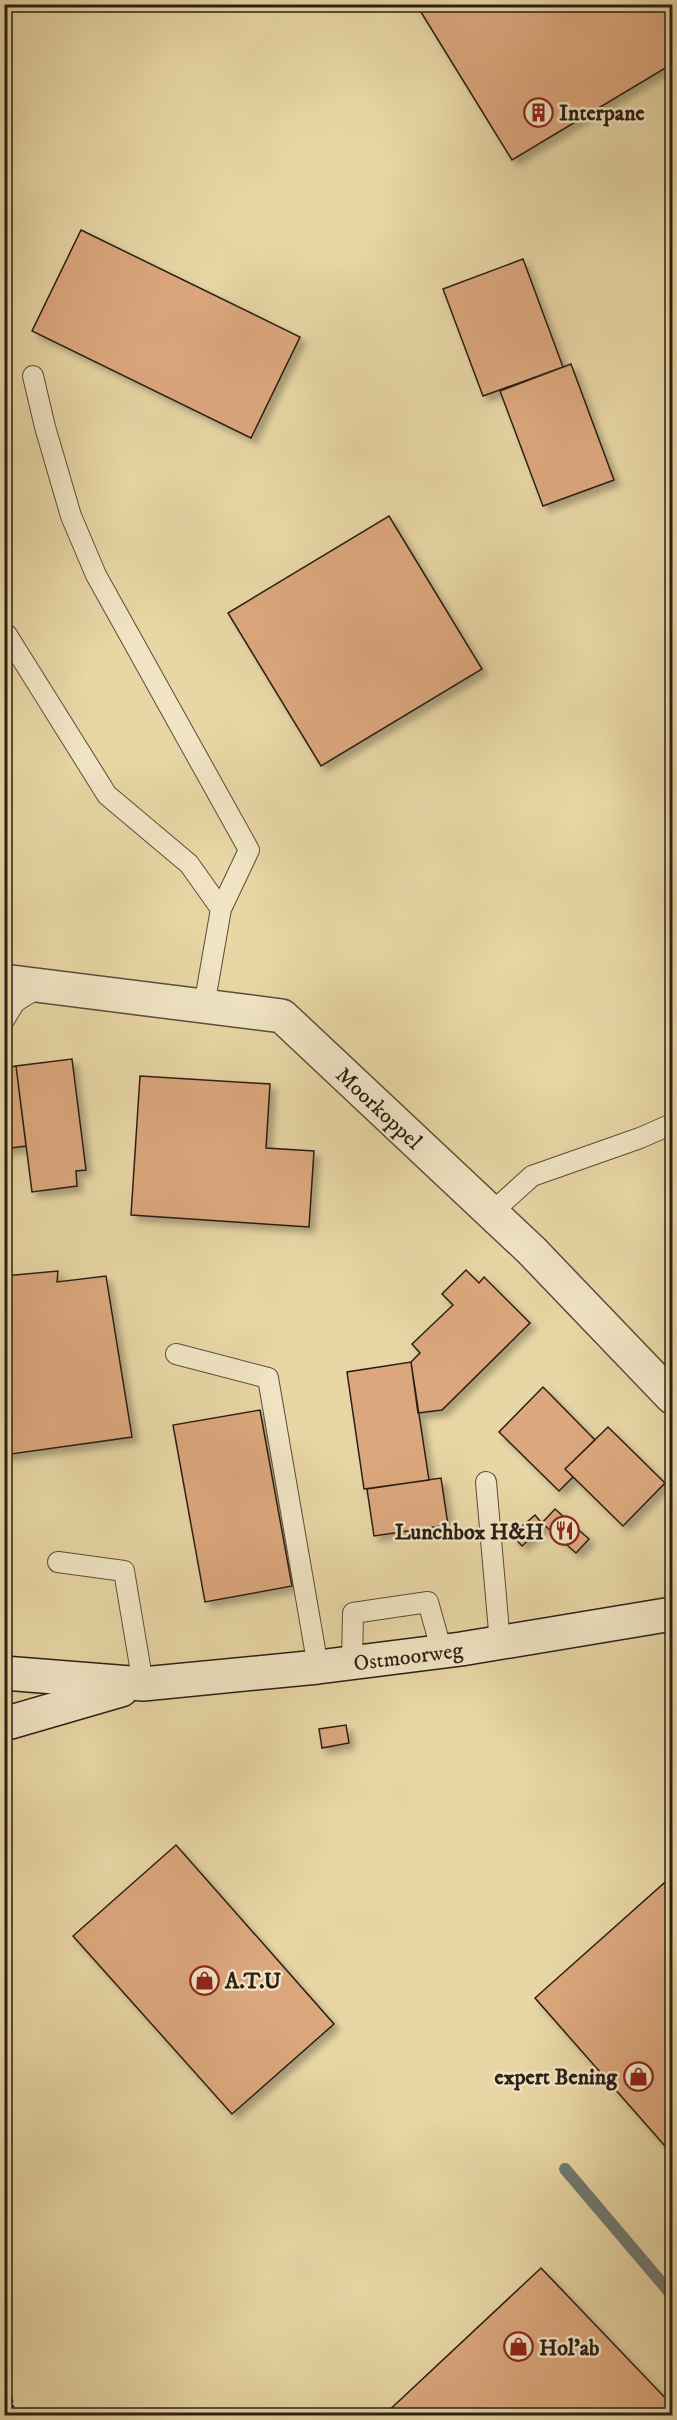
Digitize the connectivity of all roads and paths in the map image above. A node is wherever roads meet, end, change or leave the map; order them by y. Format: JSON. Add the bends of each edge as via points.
{"nodes":[{"id":1,"x":33,"y":376,"type":"dead end"},
{"id":2,"x":7,"y":634,"type":"dead end"},
{"id":3,"x":221,"y":909,"type":"junction"},
{"id":4,"x":4,"y":981,"type":"edge"},
{"id":5,"x":41,"y":986,"type":"junction"},
{"id":6,"x":204,"y":1006,"type":"junction"},
{"id":7,"x":4,"y":1020,"type":"edge"},
{"id":8,"x":672,"y":1124,"type":"edge"},
{"id":9,"x":491,"y":1213,"type":"junction"},
{"id":10,"x":176,"y":1354,"type":"dead end"},
{"id":11,"x":672,"y":1397,"type":"edge"},
{"id":12,"x":486,"y":1482,"type":"dead end"},
{"id":13,"x":58,"y":1562,"type":"dead end"},
{"id":14,"x":672,"y":1614,"type":"edge"},
{"id":15,"x":500,"y":1643,"type":"junction"},
{"id":16,"x":442,"y":1652,"type":"junction"},
{"id":17,"x":352,"y":1663,"type":"junction"},
{"id":18,"x":318,"y":1667,"type":"junction"},
{"id":19,"x":4,"y":1673,"type":"edge"},
{"id":20,"x":143,"y":1684,"type":"junction"},
{"id":21,"x":4,"y":1724,"type":"edge"},
{"id":22,"x":4,"y":2361,"type":"edge"},
{"id":23,"x":14,"y":2415,"type":"edge"}],
"edges":[{"from":1,"to":3,"type":"lane","via":[[71,516],[96,575],[249,850]]},
{"from":2,"to":3,"type":"lane","via":[[107,795],[189,864]]},
{"from":3,"to":6,"type":"lane"},
{"from":4,"to":5,"type":"street","name":"Moorkoppel"},
{"from":5,"to":6,"type":"street","name":"Moorkoppel"},
{"from":5,"to":7,"type":"lane","via":[[15,1002]]},
{"from":6,"to":9,"type":"street","name":"Moorkoppel","via":[[282,1017]]},
{"from":8,"to":9,"type":"lane","via":[[532,1176]]},
{"from":9,"to":11,"type":"street","name":"Moorkoppel"},
{"from":10,"to":18,"type":"lane","via":[[268,1378]]},
{"from":12,"to":15,"type":"lane"},
{"from":13,"to":20,"type":"lane","via":[[124,1570]]},
{"from":14,"to":15,"type":"street","name":"Ostmoorweg"},
{"from":15,"to":16,"type":"street","name":"Ostmoorweg"},
{"from":16,"to":17,"type":"street","name":"Ostmoorweg"},
{"from":16,"to":17,"type":"lane","via":[[428,1602],[353,1613]]},
{"from":17,"to":18,"type":"street","name":"Ostmoorweg"},
{"from":18,"to":20,"type":"street","name":"Ostmoorweg"},
{"from":19,"to":20,"type":"street","name":"Ostmoorweg"},
{"from":20,"to":21,"type":"street","name":"Ostmoorweg"},
{"from":22,"to":23,"type":"path"}]}
